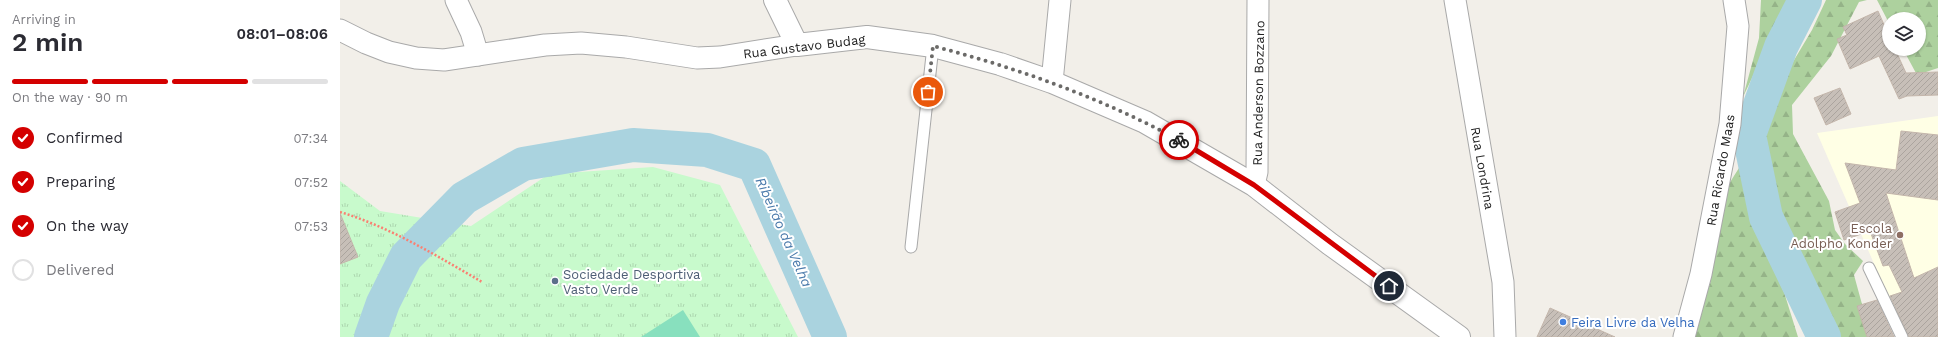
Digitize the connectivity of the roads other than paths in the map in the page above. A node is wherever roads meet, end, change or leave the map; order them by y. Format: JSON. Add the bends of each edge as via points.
{"nodes":[{"id":1,"x":456,"y":0,"type":"edge"},
{"id":2,"x":775,"y":0,"type":"edge"},
{"id":3,"x":1060,"y":0,"type":"edge"},
{"id":4,"x":1258,"y":0,"type":"edge"},
{"id":5,"x":1455,"y":0,"type":"edge"},
{"id":6,"x":1734,"y":0,"type":"edge"},
{"id":7,"x":340,"y":30,"type":"edge"},
{"id":8,"x":797,"y":45,"type":"junction"},
{"id":9,"x":933,"y":46,"type":"junction"},
{"id":10,"x":478,"y":55,"type":"junction"},
{"id":11,"x":1052,"y":82,"type":"junction"},
{"id":12,"x":1254,"y":185,"type":"junction"},
{"id":13,"x":911,"y":248,"type":"dead end"},
{"id":14,"x":1869,"y":268,"type":"dead end"},
{"id":15,"x":1459,"y":337,"type":"edge"},
{"id":16,"x":1505,"y":337,"type":"edge"},
{"id":17,"x":1684,"y":337,"type":"edge"},
{"id":18,"x":1902,"y":337,"type":"edge"}],
"edges":[{"from":1,"to":10,"type":"street","via":[[471,32]]},
{"from":2,"to":8,"type":"street"},
{"from":3,"to":11,"type":"street"},
{"from":4,"to":12,"type":"street","name":"Rua Anderson Bozzano","via":[[1257,172]]},
{"from":5,"to":16,"type":"street","name":"Rua Londrina","via":[[1503,282]]},
{"from":6,"to":17,"type":"street","name":"Rua Ricardo Maas","via":[[1738,26],[1730,124],[1701,274]]},
{"from":7,"to":10,"type":"street","name":"Rua Gustavo Budag","via":[[389,52],[416,58],[444,60]]},
{"from":8,"to":9,"type":"street","name":"Rua Gustavo Budag","via":[[867,37]]},
{"from":8,"to":10,"type":"street","name":"Rua Gustavo Budag","via":[[720,58],[696,58],[581,43],[545,45]]},
{"from":9,"to":11,"type":"street","name":"Rua Gustavo Budag","via":[[1000,64]]},
{"from":9,"to":13,"type":"lane"},
{"from":11,"to":12,"type":"street","name":"Rua Gustavo Budag","via":[[1145,122]]},
{"from":12,"to":15,"type":"street","name":"Rua Gustavo Budag","via":[[1330,244]]},
{"from":14,"to":18,"type":"lane"}]}
